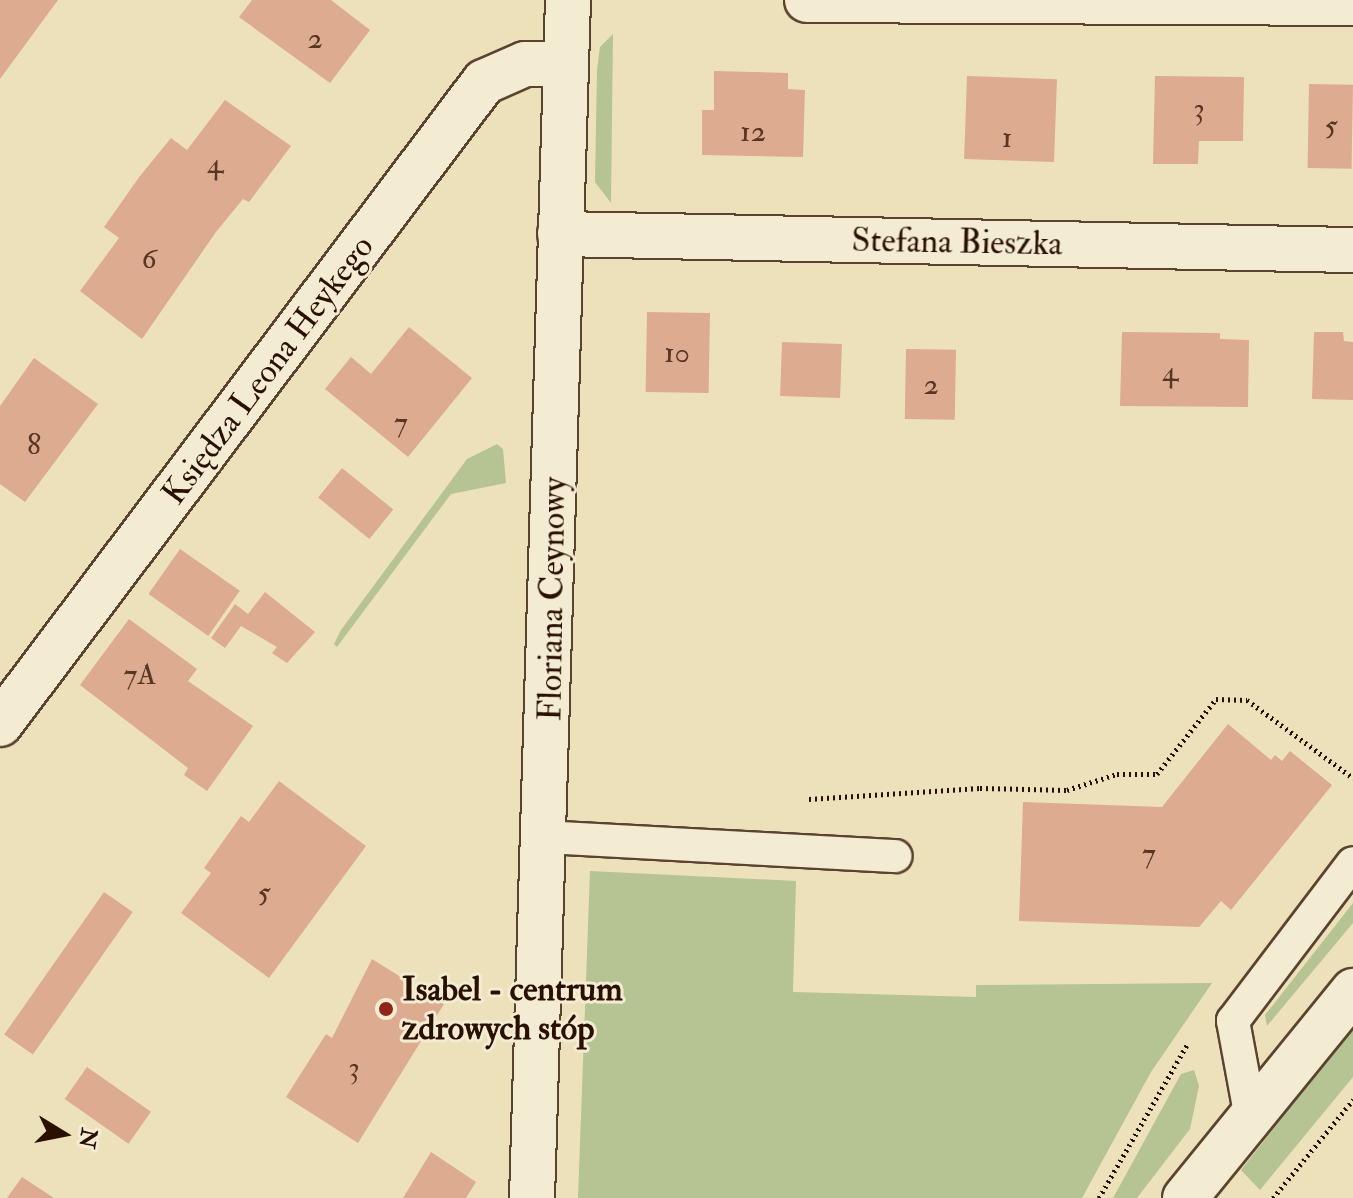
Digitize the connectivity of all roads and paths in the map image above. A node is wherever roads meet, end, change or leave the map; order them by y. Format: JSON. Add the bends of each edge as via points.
{"nodes":[{"id":1,"x":568,"y":0,"type":"edge"},
{"id":2,"x":807,"y":0,"type":"edge"},
{"id":3,"x":1353,"y":3,"type":"edge"},
{"id":4,"x":565,"y":64,"type":"junction"},
{"id":5,"x":560,"y":234,"type":"junction"},
{"id":6,"x":1353,"y":250,"type":"edge"},
{"id":7,"x":0,"y":724,"type":"edge"},
{"id":8,"x":1353,"y":778,"type":"edge"},
{"id":9,"x":805,"y":800,"type":"dead end"},
{"id":10,"x":544,"y":837,"type":"junction"},
{"id":11,"x":895,"y":856,"type":"dead end"},
{"id":12,"x":1353,"y":863,"type":"edge"},
{"id":13,"x":1353,"y":991,"type":"edge"},
{"id":14,"x":1182,"y":1053,"type":"dead end"},
{"id":15,"x":1353,"y":1100,"type":"edge"},
{"id":16,"x":1251,"y":1118,"type":"junction"},
{"id":17,"x":1190,"y":1194,"type":"edge"},
{"id":18,"x":532,"y":1198,"type":"edge"},
{"id":19,"x":1099,"y":1198,"type":"edge"},
{"id":20,"x":1273,"y":1198,"type":"edge"}],
"edges":[{"from":1,"to":4,"type":"street","name":"Floriana Ceynowy"},
{"from":2,"to":3,"type":"street"},
{"from":4,"to":5,"type":"street","name":"Floriana Ceynowy"},
{"from":4,"to":7,"type":"street","name":"Księdza Leona Heykego","via":[[525,64],[484,82]]},
{"from":5,"to":6,"type":"street","name":"Stefana Bieszka"},
{"from":5,"to":10,"type":"street","name":"Floriana Ceynowy"},
{"from":8,"to":9,"type":"path","via":[[1247,700],[1216,699],[1157,774],[1117,774],[1067,790],[980,788]]},
{"from":10,"to":11,"type":"lane"},
{"from":10,"to":18,"type":"street","name":"Floriana Ceynowy"},
{"from":12,"to":16,"type":"lane","via":[[1233,1021]]},
{"from":13,"to":16,"type":"street"},
{"from":14,"to":19,"type":"path"},
{"from":15,"to":20,"type":"path"},
{"from":16,"to":17,"type":"street"}]}
